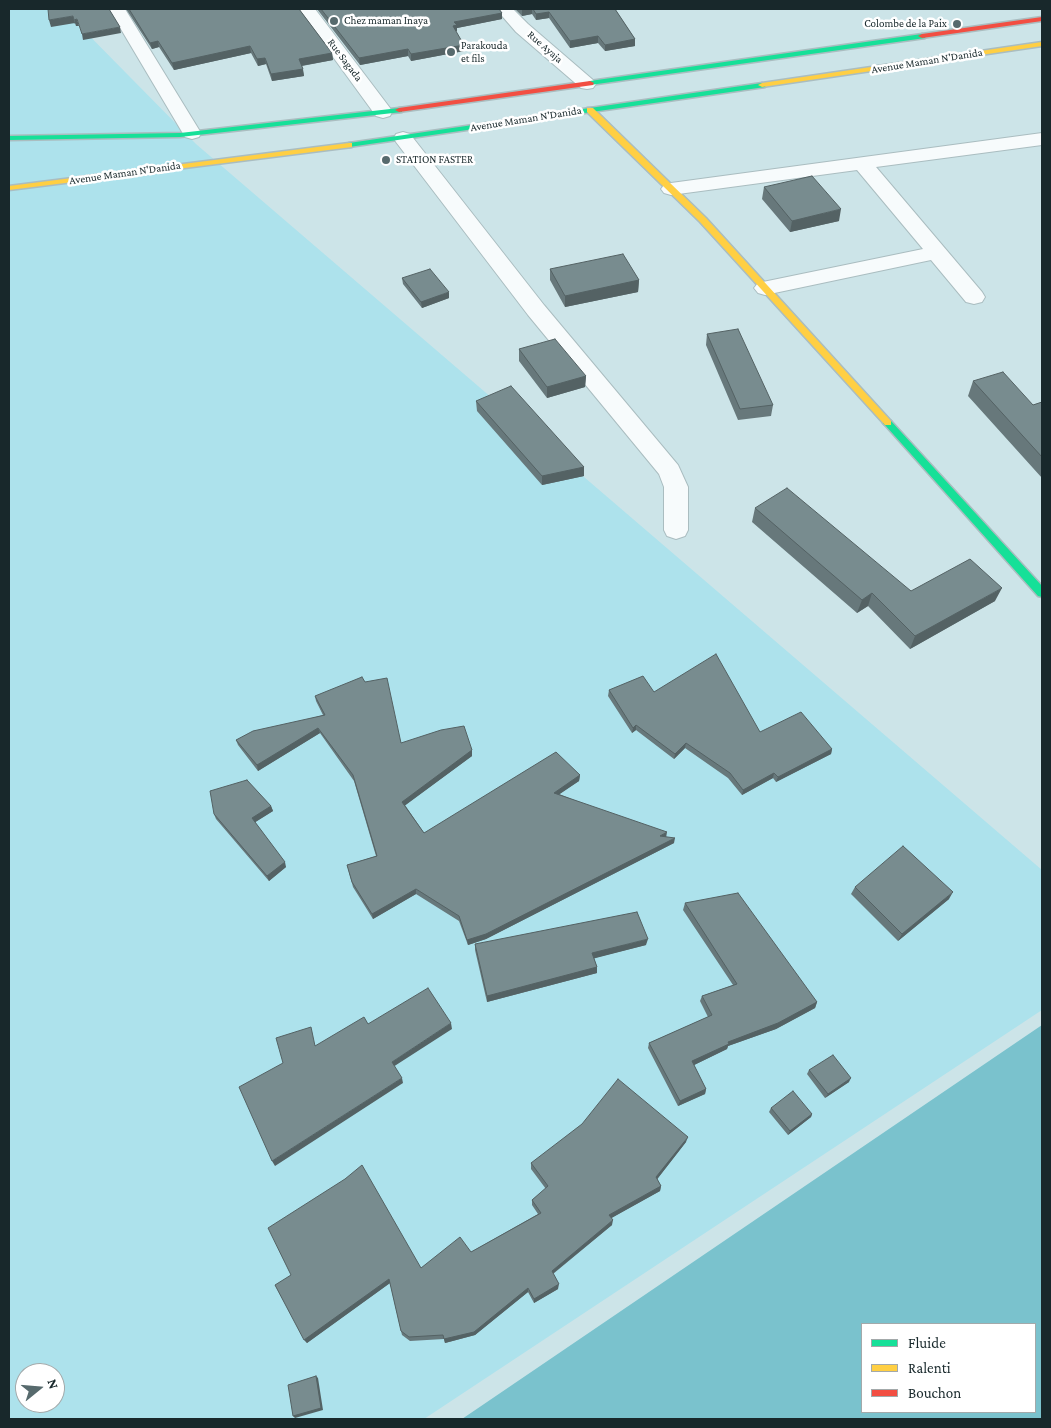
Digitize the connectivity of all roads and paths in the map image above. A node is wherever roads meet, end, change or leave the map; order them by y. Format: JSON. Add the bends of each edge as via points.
{"nodes":[{"id":1,"x":117,"y":9,"type":"edge"},
{"id":2,"x":306,"y":9,"type":"edge"},
{"id":3,"x":504,"y":9,"type":"edge"},
{"id":4,"x":1042,"y":19,"type":"edge"},
{"id":5,"x":1042,"y":44,"type":"edge"},
{"id":6,"x":587,"y":84,"type":"junction"},
{"id":7,"x":590,"y":110,"type":"junction"},
{"id":8,"x":383,"y":112,"type":"junction"},
{"id":9,"x":192,"y":134,"type":"junction"},
{"id":10,"x":9,"y":138,"type":"edge"},
{"id":11,"x":403,"y":138,"type":"junction"},
{"id":12,"x":1042,"y":139,"type":"edge"},
{"id":13,"x":860,"y":162,"type":"junction"},
{"id":14,"x":9,"y":188,"type":"edge"},
{"id":15,"x":670,"y":189,"type":"junction"},
{"id":16,"x":936,"y":252,"type":"junction"},
{"id":17,"x":765,"y":288,"type":"junction"},
{"id":18,"x":974,"y":297,"type":"dead end"},
{"id":19,"x":676,"y":530,"type":"dead end"},
{"id":20,"x":1042,"y":593,"type":"edge"}],
"edges":[{"from":1,"to":9,"type":"street"},
{"from":2,"to":8,"type":"street","name":"Rue Sagada"},
{"from":3,"to":6,"type":"street","name":"Rue Ayaja"},
{"from":4,"to":6,"type":"main road"},
{"from":5,"to":7,"type":"main road","name":"Avenue Maman N'Danida"},
{"from":6,"to":8,"type":"main road"},
{"from":7,"to":11,"type":"main road","name":"Avenue Maman N'Danida"},
{"from":7,"to":15,"type":"main road"},
{"from":8,"to":9,"type":"main road"},
{"from":9,"to":10,"type":"main road"},
{"from":11,"to":14,"type":"main road","name":"Avenue Maman N'Danida"},
{"from":11,"to":19,"type":"street","via":[[536,310],[670,472],[676,487]]},
{"from":12,"to":13,"type":"street"},
{"from":13,"to":15,"type":"street"},
{"from":13,"to":16,"type":"street"},
{"from":15,"to":17,"type":"main road"},
{"from":16,"to":17,"type":"street"},
{"from":16,"to":18,"type":"street"},
{"from":17,"to":20,"type":"main road"}]}
